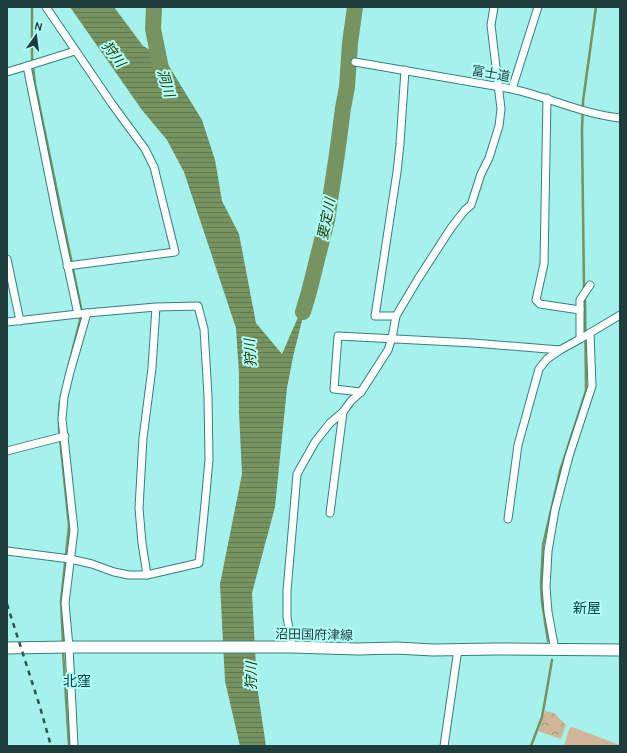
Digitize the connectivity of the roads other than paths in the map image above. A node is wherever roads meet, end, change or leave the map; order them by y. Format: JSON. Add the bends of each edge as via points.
{"nodes":[{"id":1,"x":46,"y":7,"type":"edge"},
{"id":2,"x":494,"y":7,"type":"edge"},
{"id":3,"x":538,"y":7,"type":"edge"},
{"id":4,"x":75,"y":51,"type":"junction"},
{"id":5,"x":355,"y":62,"type":"dead end"},
{"id":6,"x":27,"y":66,"type":"junction"},
{"id":7,"x":405,"y":70,"type":"junction"},
{"id":8,"x":7,"y":72,"type":"edge"},
{"id":9,"x":499,"y":87,"type":"junction"},
{"id":10,"x":512,"y":89,"type":"junction"},
{"id":11,"x":547,"y":98,"type":"junction"},
{"id":12,"x":620,"y":118,"type":"edge"},
{"id":13,"x":7,"y":259,"type":"edge"},
{"id":14,"x":68,"y":266,"type":"junction"},
{"id":15,"x":590,"y":285,"type":"dead end"},
{"id":16,"x":156,"y":307,"type":"junction"},
{"id":17,"x":580,"y":310,"type":"junction"},
{"id":18,"x":87,"y":313,"type":"junction"},
{"id":19,"x":78,"y":314,"type":"junction"},
{"id":20,"x":620,"y":314,"type":"edge"},
{"id":21,"x":396,"y":316,"type":"junction"},
{"id":22,"x":20,"y":321,"type":"junction"},
{"id":23,"x":7,"y":322,"type":"edge"},
{"id":24,"x":590,"y":332,"type":"junction"},
{"id":25,"x":392,"y":338,"type":"junction"},
{"id":26,"x":580,"y":339,"type":"junction"},
{"id":27,"x":560,"y":350,"type":"junction"},
{"id":28,"x":361,"y":392,"type":"junction"},
{"id":29,"x":343,"y":412,"type":"junction"},
{"id":30,"x":65,"y":436,"type":"junction"},
{"id":31,"x":7,"y":451,"type":"edge"},
{"id":32,"x":330,"y":513,"type":"dead end"},
{"id":33,"x":508,"y":519,"type":"dead end"},
{"id":34,"x":7,"y":551,"type":"edge"},
{"id":35,"x":70,"y":559,"type":"junction"},
{"id":36,"x":147,"y":574,"type":"junction"},
{"id":37,"x":69,"y":646,"type":"junction"},
{"id":38,"x":292,"y":647,"type":"junction"},
{"id":39,"x":7,"y":648,"type":"edge"},
{"id":40,"x":458,"y":649,"type":"junction"},
{"id":41,"x":555,"y":650,"type":"junction"},
{"id":42,"x":620,"y":650,"type":"edge"},
{"id":43,"x":74,"y":746,"type":"edge"},
{"id":44,"x":444,"y":746,"type":"edge"}],
"edges":[{"from":1,"to":4,"type":"street"},
{"from":2,"to":9,"type":"street","via":[[491,25]]},
{"from":3,"to":10,"type":"street"},
{"from":4,"to":6,"type":"street"},
{"from":4,"to":14,"type":"street","via":[[145,150],[154,167],[175,252]]},
{"from":5,"to":7,"type":"street","name":"富士道"},
{"from":6,"to":8,"type":"street"},
{"from":6,"to":14,"type":"street"},
{"from":7,"to":9,"type":"street","name":"富士道"},
{"from":7,"to":21,"type":"street","via":[[397,172],[375,316]]},
{"from":9,"to":10,"type":"street","name":"富士道"},
{"from":9,"to":21,"type":"street","via":[[499,126],[471,205],[451,228]]},
{"from":10,"to":11,"type":"street","name":"富士道"},
{"from":11,"to":12,"type":"street","name":"富士道","via":[[587,112]]},
{"from":11,"to":17,"type":"street","via":[[544,264],[536,300],[540,304]]},
{"from":13,"to":22,"type":"street"},
{"from":14,"to":19,"type":"street"},
{"from":15,"to":17,"type":"street","via":[[580,300]]},
{"from":16,"to":18,"type":"street"},
{"from":16,"to":36,"type":"street","via":[[139,508]]},
{"from":16,"to":36,"type":"street","via":[[198,306],[204,329],[208,460],[199,563]]},
{"from":17,"to":26,"type":"street"},
{"from":18,"to":19,"type":"street"},
{"from":18,"to":30,"type":"street","via":[[64,397],[62,419]]},
{"from":19,"to":22,"type":"street"},
{"from":20,"to":24,"type":"street"},
{"from":21,"to":25,"type":"street"},
{"from":22,"to":23,"type":"street"},
{"from":24,"to":26,"type":"street"},
{"from":24,"to":41,"type":"street","via":[[592,386],[569,456],[555,510],[548,551],[546,587]]},
{"from":25,"to":27,"type":"street"},
{"from":25,"to":28,"type":"street","via":[[388,350]]},
{"from":25,"to":28,"type":"street","via":[[338,336],[334,389]]},
{"from":26,"to":27,"type":"street"},
{"from":27,"to":33,"type":"street","via":[[547,359],[539,369],[518,445]]},
{"from":28,"to":29,"type":"street"},
{"from":29,"to":32,"type":"street"},
{"from":29,"to":38,"type":"street","via":[[330,422],[315,442],[297,474],[287,591],[287,617]]},
{"from":30,"to":31,"type":"street"},
{"from":30,"to":35,"type":"street","via":[[74,530]]},
{"from":34,"to":35,"type":"street"},
{"from":35,"to":36,"type":"street","via":[[129,575]]},
{"from":35,"to":37,"type":"street","via":[[65,603]]},
{"from":37,"to":38,"type":"main road","name":"沼田国府津線"},
{"from":37,"to":39,"type":"main road","name":"沼田国府津線"},
{"from":37,"to":43,"type":"street"},
{"from":38,"to":40,"type":"main road","name":"沼田国府津線"},
{"from":40,"to":41,"type":"main road","name":"沼田国府津線"},
{"from":40,"to":44,"type":"street"},
{"from":41,"to":42,"type":"main road","name":"沼田国府津線"}]}
